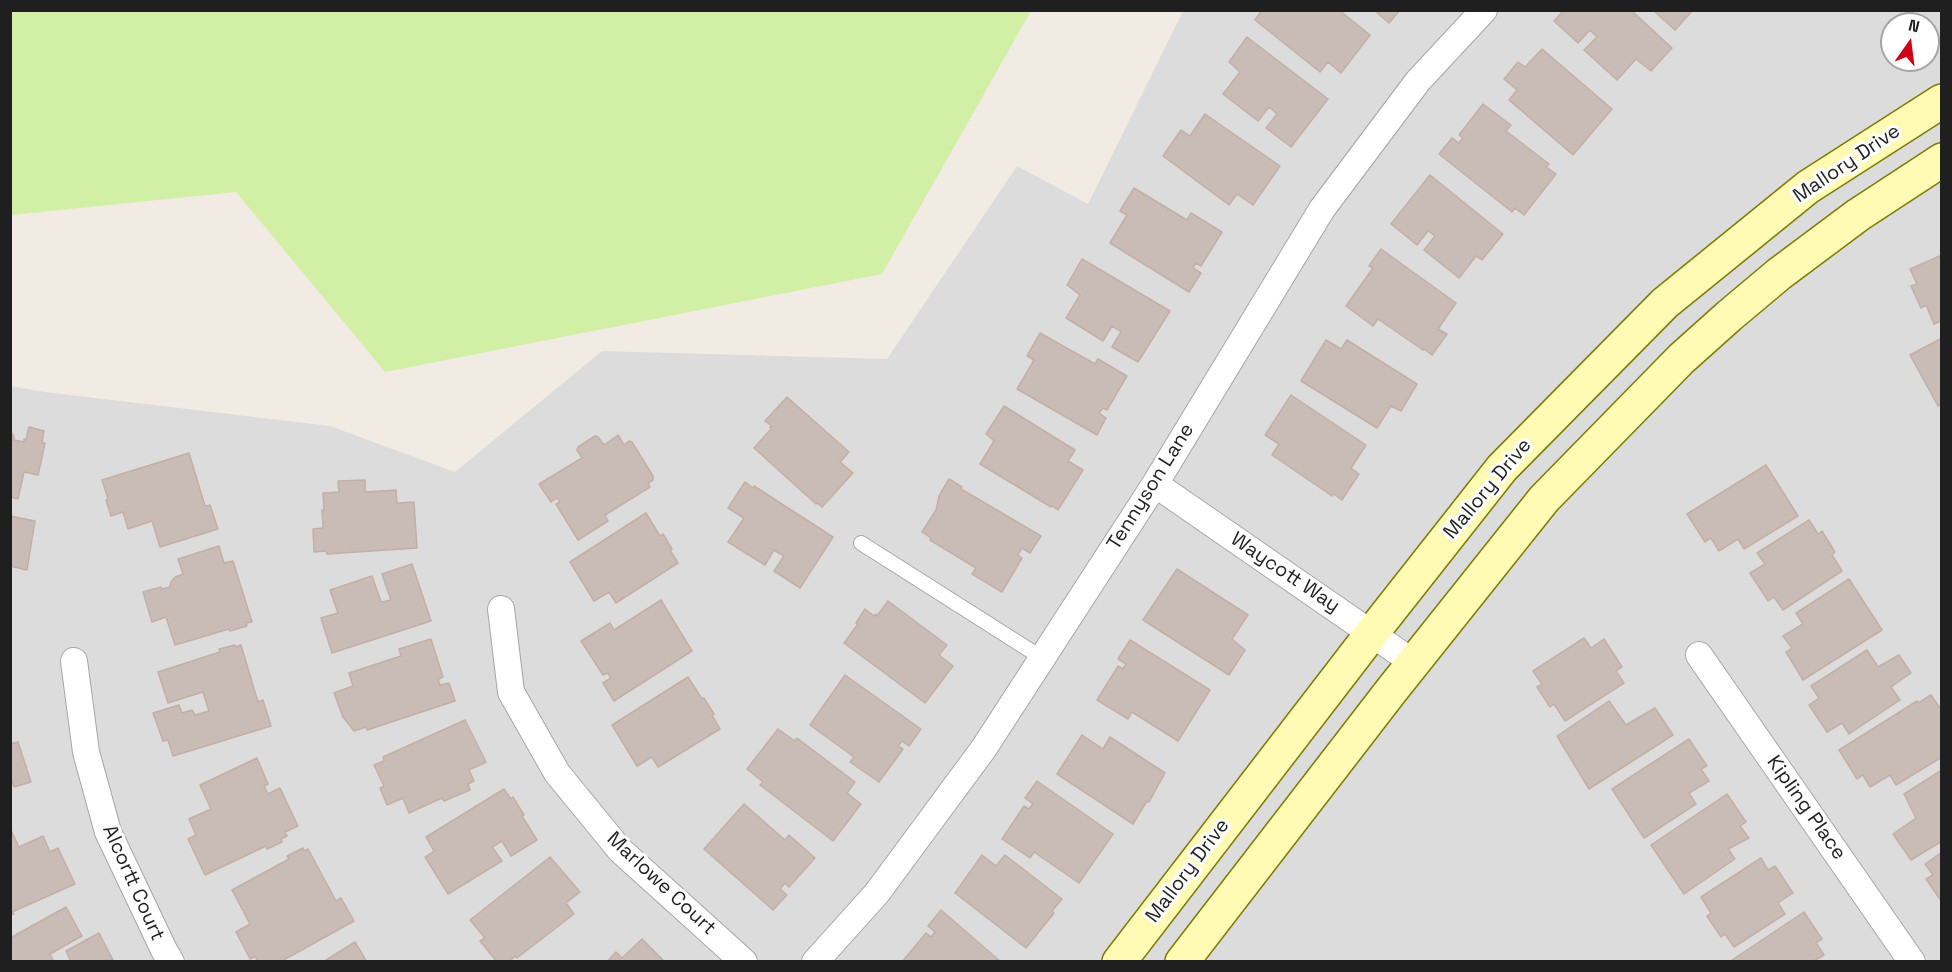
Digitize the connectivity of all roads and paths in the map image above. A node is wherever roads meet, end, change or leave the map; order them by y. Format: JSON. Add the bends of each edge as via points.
{"nodes":[{"id":1,"x":1484,"y":10,"type":"edge"},
{"id":2,"x":1941,"y":101,"type":"edge"},
{"id":3,"x":1941,"y":160,"type":"edge"},
{"id":4,"x":1155,"y":484,"type":"junction"},
{"id":5,"x":861,"y":543,"type":"dead end"},
{"id":6,"x":501,"y":609,"type":"dead end"},
{"id":7,"x":1372,"y":633,"type":"junction"},
{"id":8,"x":1699,"y":655,"type":"dead end"},
{"id":9,"x":1042,"y":658,"type":"junction"},
{"id":10,"x":74,"y":661,"type":"dead end"},
{"id":11,"x":1414,"y":663,"type":"junction"},
{"id":12,"x":171,"y":962,"type":"edge"},
{"id":13,"x":744,"y":962,"type":"edge"},
{"id":14,"x":815,"y":962,"type":"edge"},
{"id":15,"x":1119,"y":962,"type":"edge"},
{"id":16,"x":1182,"y":962,"type":"edge"},
{"id":17,"x":1912,"y":962,"type":"edge"}],
"edges":[{"from":1,"to":4,"type":"street","name":"Tennyson Lane","via":[[1418,81],[1322,209]]},
{"from":2,"to":7,"type":"main road","name":"Mallory Drive","via":[[1808,187],[1665,303],[1502,468]]},
{"from":3,"to":11,"type":"main road","via":[[1779,274],[1682,359],[1544,499]]},
{"from":4,"to":7,"type":"street","name":"Waycott Way"},
{"from":4,"to":9,"type":"street","name":"Tennyson Lane"},
{"from":5,"to":9,"type":"lane"},
{"from":6,"to":13,"type":"street","name":"Marlowe Court","via":[[511,692],[557,772],[620,850]]},
{"from":7,"to":11,"type":"street","name":"Waycott Way"},
{"from":7,"to":15,"type":"main road","name":"Mallory Drive"},
{"from":8,"to":17,"type":"street","name":"Kipling Place"},
{"from":9,"to":14,"type":"street","name":"Tennyson Lane","via":[[984,747],[884,884]]},
{"from":10,"to":12,"type":"street","name":"Alcortt Court","via":[[86,753],[108,832]]},
{"from":11,"to":16,"type":"main road"}]}
